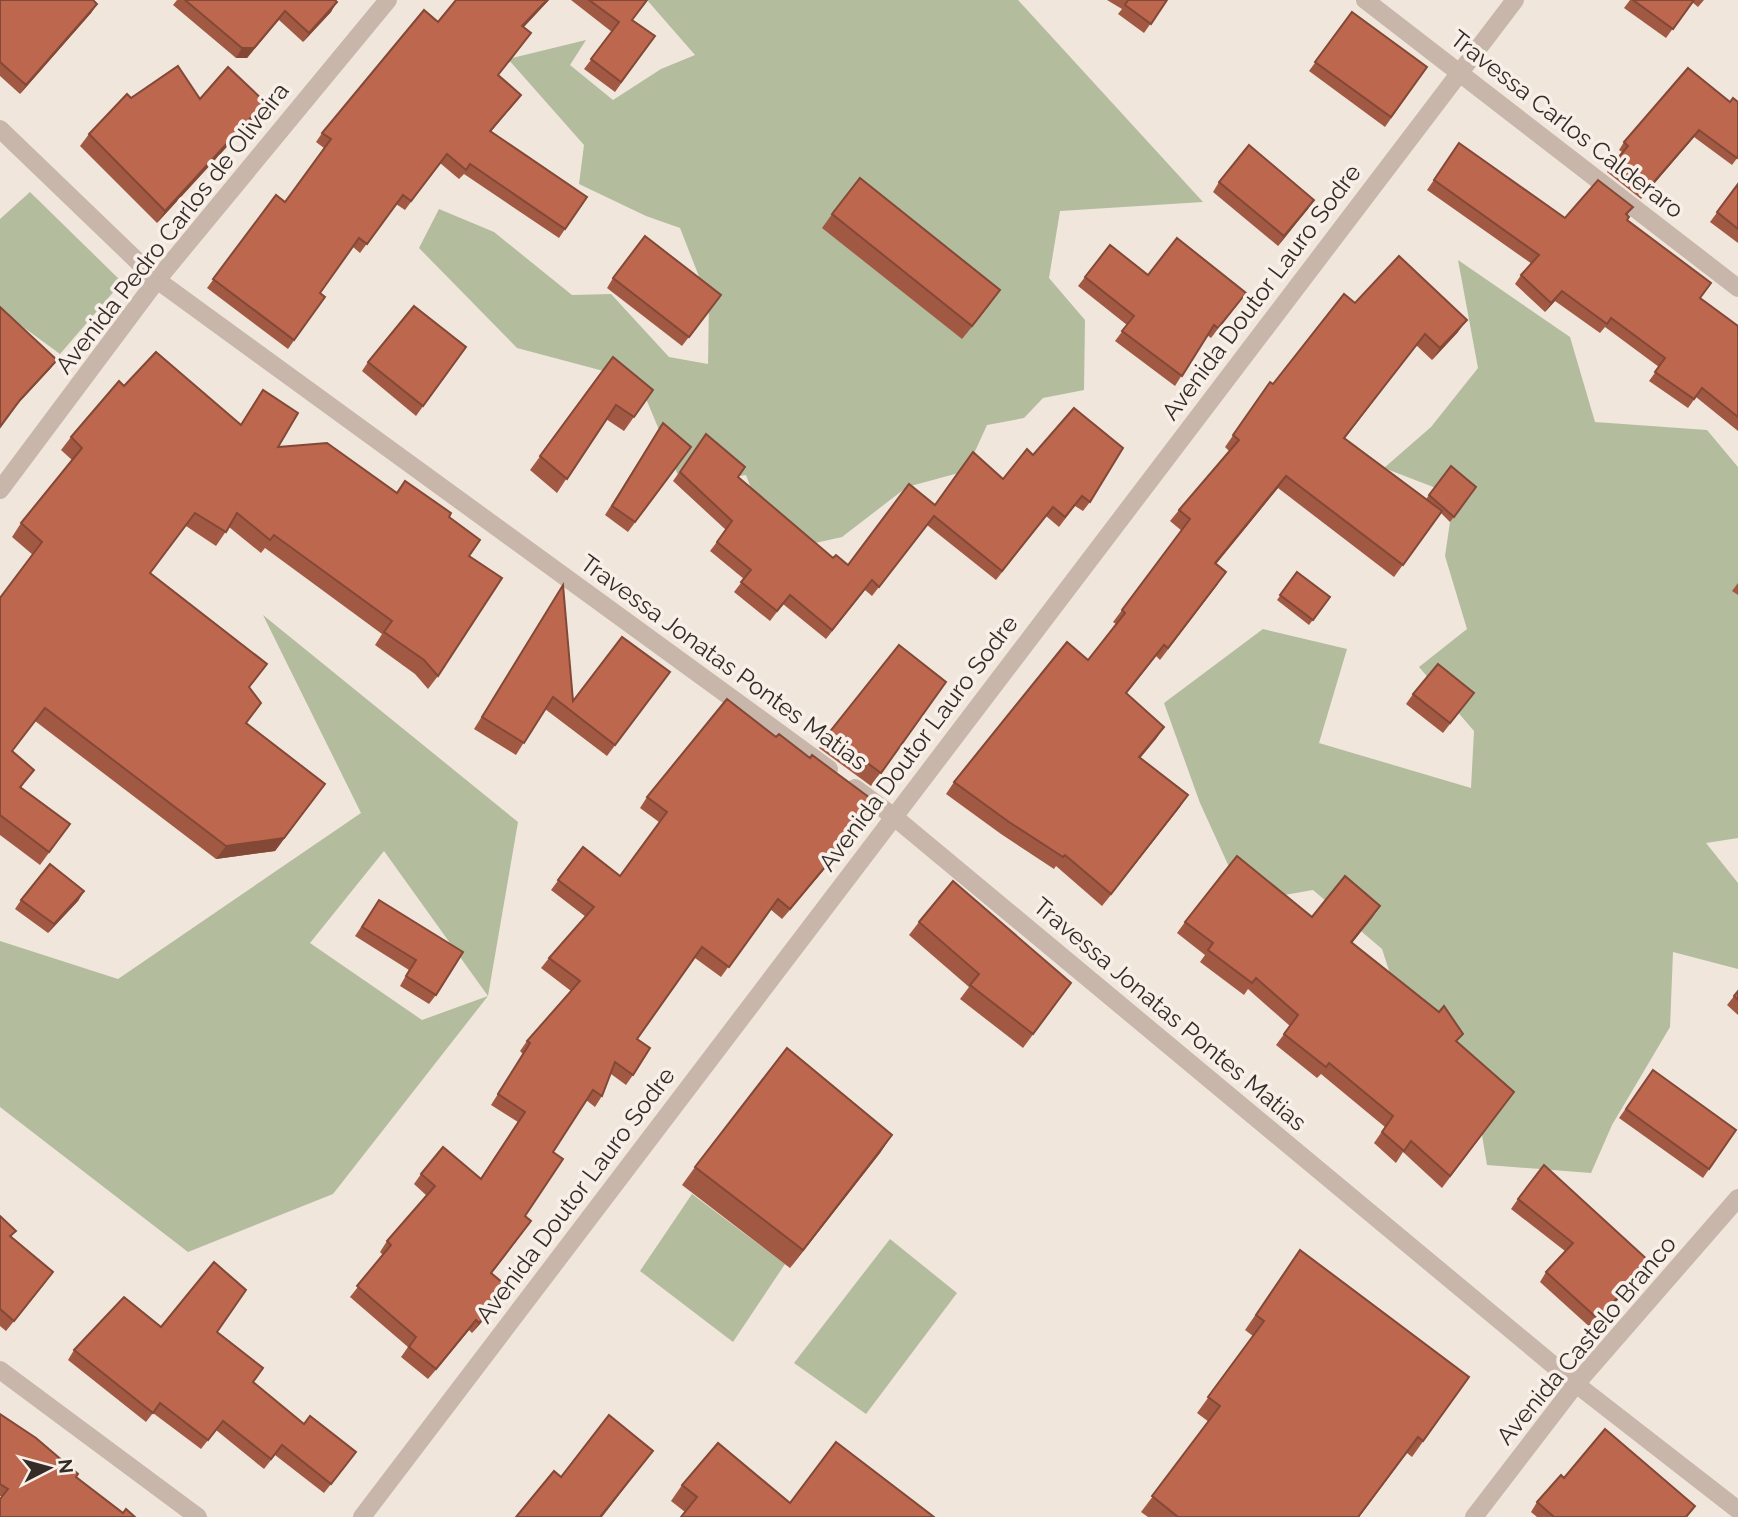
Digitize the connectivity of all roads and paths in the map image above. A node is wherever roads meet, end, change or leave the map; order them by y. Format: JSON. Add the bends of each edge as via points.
{"nodes":[{"id":1,"x":388,"y":0,"type":"edge"},
{"id":2,"x":1365,"y":0,"type":"edge"},
{"id":3,"x":1515,"y":0,"type":"edge"},
{"id":4,"x":1460,"y":71,"type":"junction"},
{"id":5,"x":0,"y":129,"type":"edge"},
{"id":6,"x":158,"y":280,"type":"junction"},
{"id":7,"x":1738,"y":288,"type":"edge"},
{"id":8,"x":0,"y":490,"type":"edge"},
{"id":9,"x":893,"y":816,"type":"junction"},
{"id":10,"x":1738,"y":1198,"type":"edge"},
{"id":11,"x":0,"y":1370,"type":"edge"},
{"id":12,"x":1576,"y":1384,"type":"junction"},
{"id":13,"x":1738,"y":1510,"type":"edge"},
{"id":14,"x":198,"y":1517,"type":"edge"},
{"id":15,"x":362,"y":1517,"type":"edge"},
{"id":16,"x":1474,"y":1517,"type":"edge"}],
"edges":[{"from":1,"to":6,"type":"street","name":"Avenida Pedro Carlos de Oliveira"},
{"from":2,"to":4,"type":"street","name":"Travessa Carlos Calderaro"},
{"from":3,"to":4,"type":"street","name":"Avenida Doutor Lauro Sodre"},
{"from":4,"to":7,"type":"street","name":"Travessa Carlos Calderaro"},
{"from":4,"to":9,"type":"street","name":"Avenida Doutor Lauro Sodre"},
{"from":5,"to":6,"type":"street","name":"Travessa Jonatas Pontes Matias"},
{"from":6,"to":8,"type":"street","name":"Avenida Pedro Carlos de Oliveira"},
{"from":6,"to":9,"type":"street","name":"Travessa Jonatas Pontes Matias"},
{"from":9,"to":12,"type":"street","name":"Travessa Jonatas Pontes Matias"},
{"from":9,"to":15,"type":"street","name":"Avenida Doutor Lauro Sodre"},
{"from":10,"to":12,"type":"street","name":"Avenida Castelo Branco"},
{"from":11,"to":14,"type":"street"},
{"from":12,"to":13,"type":"street","name":"Travessa Jonatas Pontes Matias"},
{"from":12,"to":16,"type":"street","name":"Avenida Castelo Branco"}]}
